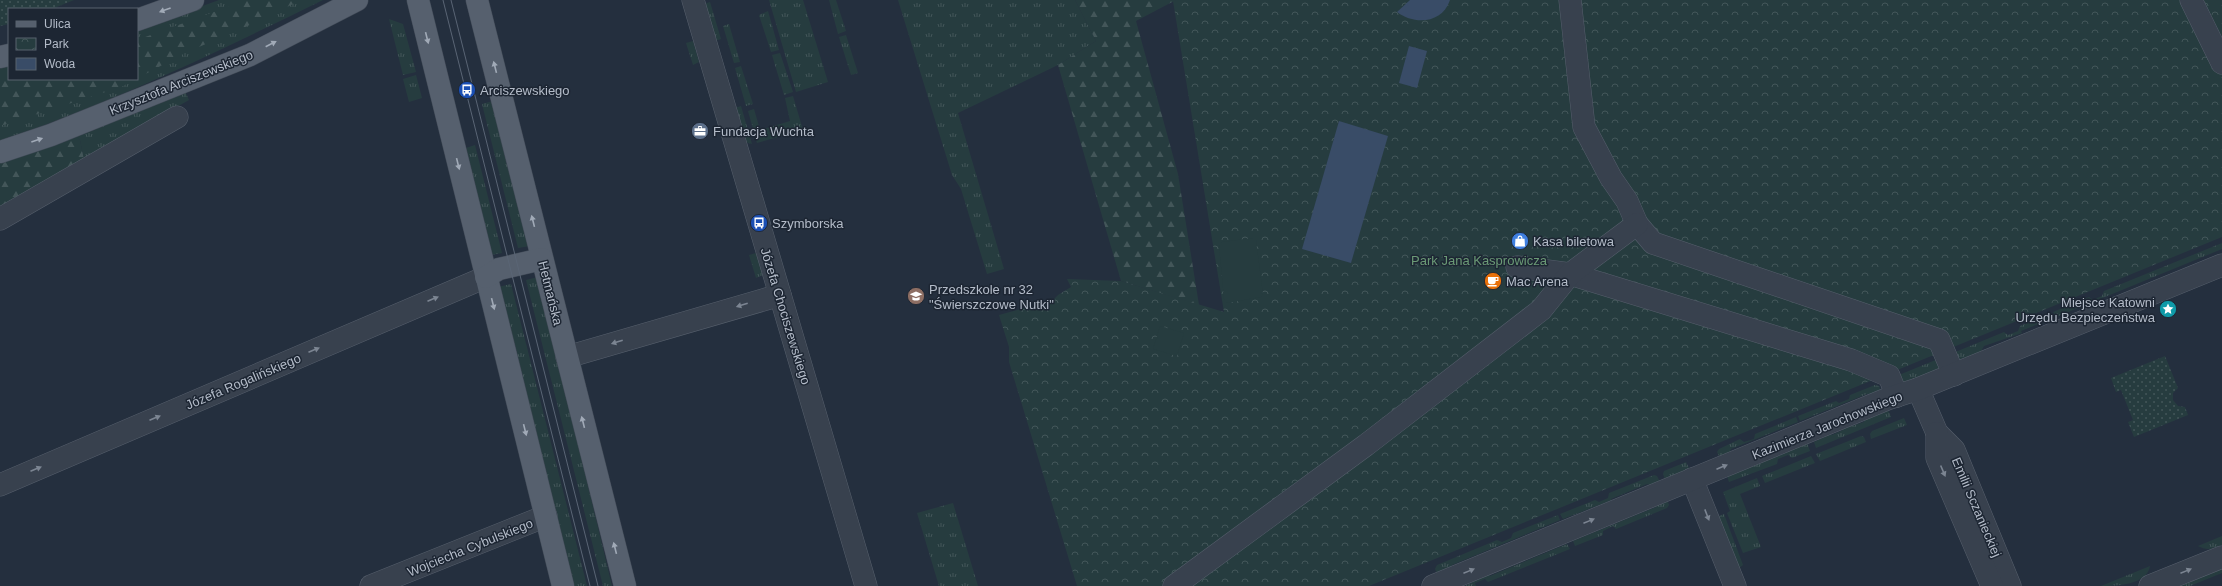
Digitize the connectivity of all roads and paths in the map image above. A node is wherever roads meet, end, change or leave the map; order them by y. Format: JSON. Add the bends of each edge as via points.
{"nodes":[{"id":1,"x":193,"y":0,"type":"edge"},
{"id":2,"x":357,"y":0,"type":"edge"},
{"id":3,"x":418,"y":0,"type":"edge"},
{"id":4,"x":477,"y":0,"type":"edge"},
{"id":5,"x":693,"y":0,"type":"edge"},
{"id":6,"x":1570,"y":0,"type":"edge"},
{"id":7,"x":2191,"y":0,"type":"edge"},
{"id":8,"x":138,"y":20,"type":"edge"},
{"id":9,"x":2222,"y":63,"type":"edge"},
{"id":10,"x":177,"y":117,"type":"dead end"},
{"id":11,"x":0,"y":152,"type":"edge"},
{"id":12,"x":0,"y":219,"type":"edge"},
{"id":13,"x":1637,"y":224,"type":"junction"},
{"id":14,"x":542,"y":258,"type":"junction"},
{"id":15,"x":2222,"y":265,"type":"edge"},
{"id":16,"x":1517,"y":267,"type":"dead end"},
{"id":17,"x":1570,"y":274,"type":"junction"},
{"id":18,"x":486,"y":277,"type":"junction"},
{"id":19,"x":780,"y":295,"type":"junction"},
{"id":20,"x":567,"y":357,"type":"junction"},
{"id":21,"x":1954,"y":375,"type":"junction"},
{"id":22,"x":1918,"y":389,"type":"junction"},
{"id":23,"x":1897,"y":396,"type":"junction"},
{"id":24,"x":1937,"y":433,"type":"junction"},
{"id":25,"x":1692,"y":479,"type":"junction"},
{"id":26,"x":0,"y":484,"type":"edge"},
{"id":27,"x":546,"y":516,"type":"junction"},
{"id":28,"x":2222,"y":557,"type":"edge"},
{"id":29,"x":371,"y":586,"type":"edge"},
{"id":30,"x":563,"y":586,"type":"edge"},
{"id":31,"x":625,"y":586,"type":"edge"},
{"id":32,"x":866,"y":586,"type":"edge"},
{"id":33,"x":1174,"y":586,"type":"edge"},
{"id":34,"x":1433,"y":586,"type":"edge"},
{"id":35,"x":1734,"y":586,"type":"edge"},
{"id":36,"x":1992,"y":586,"type":"edge"},
{"id":37,"x":2010,"y":586,"type":"edge"},
{"id":38,"x":2150,"y":586,"type":"edge"}],
"edges":[{"from":1,"to":8,"type":"main road","one_way":true},
{"from":11,"to":2,"type":"main road","name":"Krzysztofa Arciszewskiego","one_way":true,"via":[[51,135],[250,55]]},
{"from":3,"to":18,"type":"main road","one_way":true},
{"from":14,"to":4,"type":"main road","name":"Hetmańska","one_way":true},
{"from":5,"to":19,"type":"street","name":"Józefa Chociszewskiego"},
{"from":6,"to":13,"type":"street","via":[[1584,127],[1611,178],[1627,201]]},
{"from":7,"to":9,"type":"street"},
{"from":10,"to":12,"type":"street"},
{"from":13,"to":17,"type":"street"},
{"from":13,"to":21,"type":"street","via":[[1652,243],[1939,340]]},
{"from":14,"to":18,"type":"main road","via":[[499,269]]},
{"from":14,"to":20,"type":"main road","name":"Hetmańska"},
{"from":15,"to":21,"type":"street","name":"Kazimierza Jarochowskiego"},
{"from":16,"to":17,"type":"street"},
{"from":17,"to":23,"type":"street","via":[[1851,360],[1889,376]]},
{"from":17,"to":33,"type":"street","via":[[1541,310],[1366,445]]},
{"from":26,"to":18,"type":"street","name":"Józefa Rogalińskiego","one_way":true},
{"from":18,"to":27,"type":"main road","one_way":true},
{"from":19,"to":20,"type":"street","one_way":true},
{"from":19,"to":32,"type":"street","name":"Józefa Chociszewskiego"},
{"from":31,"to":20,"type":"main road","name":"Hetmańska","one_way":true},
{"from":21,"to":22,"type":"street","name":"Kazimierza Jarochowskiego"},
{"from":22,"to":23,"type":"street","name":"Kazimierza Jarochowskiego"},
{"from":22,"to":24,"type":"street","name":"Emilii Sczanieckiej"},
{"from":25,"to":23,"type":"street","name":"Kazimierza Jarochowskiego","one_way":true},
{"from":24,"to":36,"type":"street","name":"Emilii Sczanieckiej","one_way":true,"via":[[1937,458]]},
{"from":24,"to":37,"type":"street","name":"Emilii Sczanieckiej","via":[[1954,450]]},
{"from":34,"to":25,"type":"street","name":"Kazimierza Jarochowskiego","one_way":true},
{"from":25,"to":35,"type":"street","one_way":true},
{"from":27,"to":29,"type":"street","name":"Wojciecha Cybulskiego"},
{"from":27,"to":30,"type":"main road"},
{"from":38,"to":28,"type":"street","one_way":true}]}
